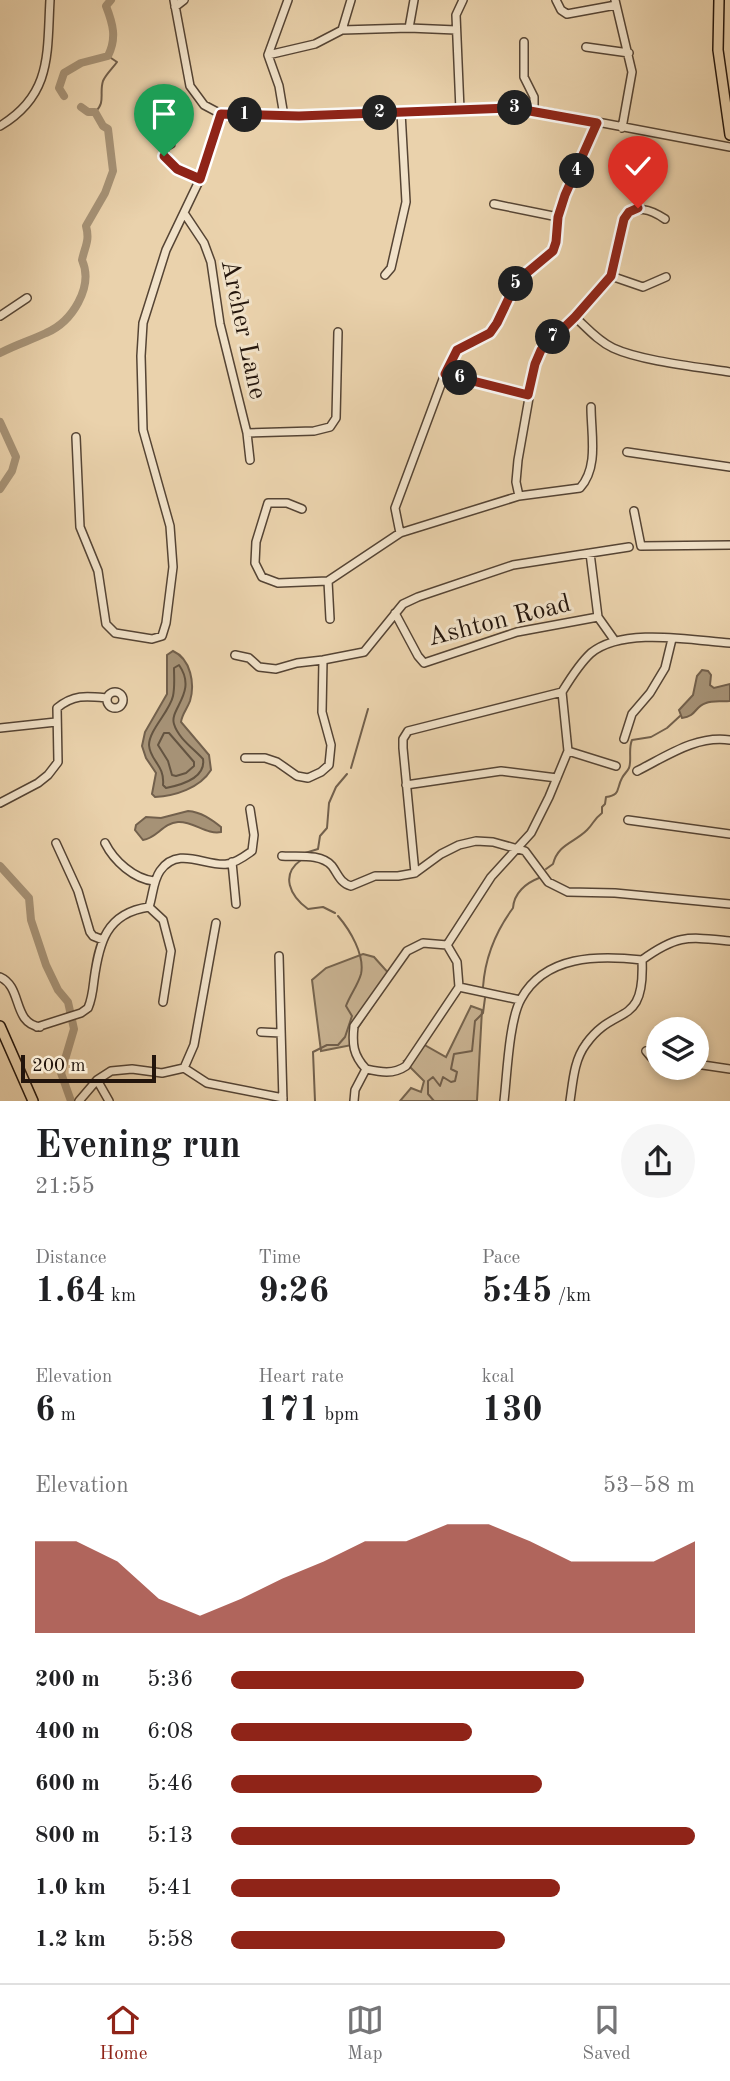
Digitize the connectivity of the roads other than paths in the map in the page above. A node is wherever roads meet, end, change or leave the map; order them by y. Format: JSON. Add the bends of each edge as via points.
{"nodes":[{"id":1,"x":50,"y":0,"type":"edge"},
{"id":2,"x":184,"y":0,"type":"edge"},
{"id":3,"x":288,"y":0,"type":"edge"},
{"id":4,"x":351,"y":0,"type":"edge"},
{"id":5,"x":414,"y":0,"type":"edge"},
{"id":6,"x":463,"y":0,"type":"edge"},
{"id":7,"x":556,"y":0,"type":"edge"},
{"id":8,"x":719,"y":0,"type":"edge"},
{"id":9,"x":174,"y":3,"type":"edge"},
{"id":10,"x":616,"y":3,"type":"edge"},
{"id":11,"x":409,"y":28,"type":"junction"},
{"id":12,"x":342,"y":30,"type":"junction"},
{"id":13,"x":456,"y":30,"type":"junction"},
{"id":14,"x":524,"y":42,"type":"dead end"},
{"id":15,"x":586,"y":47,"type":"dead end"},
{"id":16,"x":629,"y":54,"type":"junction"},
{"id":17,"x":268,"y":55,"type":"junction"},
{"id":18,"x":460,"y":110,"type":"junction"},
{"id":19,"x":534,"y":110,"type":"junction"},
{"id":20,"x":401,"y":113,"type":"junction"},
{"id":21,"x":221,"y":114,"type":"junction"},
{"id":22,"x":284,"y":116,"type":"junction"},
{"id":23,"x":597,"y":123,"type":"junction"},
{"id":24,"x":0,"y":126,"type":"edge"},
{"id":25,"x":622,"y":128,"type":"junction"},
{"id":26,"x":730,"y":135,"type":"edge"},
{"id":27,"x":730,"y":147,"type":"edge"},
{"id":28,"x":164,"y":148,"type":"dead end"},
{"id":29,"x":200,"y":179,"type":"junction"},
{"id":30,"x":494,"y":204,"type":"dead end"},
{"id":31,"x":184,"y":214,"type":"junction"},
{"id":32,"x":558,"y":217,"type":"junction"},
{"id":33,"x":665,"y":219,"type":"dead end"},
{"id":34,"x":385,"y":275,"type":"dead end"},
{"id":35,"x":611,"y":276,"type":"junction"},
{"id":36,"x":666,"y":277,"type":"dead end"},
{"id":37,"x":27,"y":298,"type":"dead end"},
{"id":38,"x":0,"y":316,"type":"edge"},
{"id":39,"x":575,"y":317,"type":"junction"},
{"id":40,"x":338,"y":332,"type":"dead end"},
{"id":41,"x":730,"y":372,"type":"edge"},
{"id":42,"x":445,"y":374,"type":"junction"},
{"id":43,"x":528,"y":395,"type":"junction"},
{"id":44,"x":591,"y":407,"type":"dead end"},
{"id":45,"x":247,"y":433,"type":"junction"},
{"id":46,"x":76,"y":437,"type":"dead end"},
{"id":47,"x":628,"y":452,"type":"dead end"},
{"id":48,"x":250,"y":460,"type":"dead end"},
{"id":49,"x":730,"y":467,"type":"edge"},
{"id":50,"x":519,"y":496,"type":"junction"},
{"id":51,"x":302,"y":509,"type":"dead end"},
{"id":52,"x":634,"y":511,"type":"dead end"},
{"id":53,"x":400,"y":533,"type":"junction"},
{"id":54,"x":730,"y":545,"type":"edge"},
{"id":55,"x":629,"y":547,"type":"dead end"},
{"id":56,"x":590,"y":553,"type":"junction"},
{"id":57,"x":328,"y":581,"type":"junction"},
{"id":58,"x":395,"y":613,"type":"junction"},
{"id":59,"x":598,"y":617,"type":"junction"},
{"id":60,"x":330,"y":619,"type":"dead end"},
{"id":61,"x":672,"y":639,"type":"junction"},
{"id":62,"x":615,"y":641,"type":"junction"},
{"id":63,"x":730,"y":643,"type":"edge"},
{"id":64,"x":235,"y":655,"type":"dead end"},
{"id":65,"x":323,"y":660,"type":"junction"},
{"id":66,"x":562,"y":692,"type":"junction"},
{"id":67,"x":107,"y":698,"type":"dead end"},
{"id":68,"x":56,"y":722,"type":"junction"},
{"id":69,"x":0,"y":728,"type":"edge"},
{"id":70,"x":624,"y":739,"type":"dead end"},
{"id":71,"x":730,"y":740,"type":"edge"},
{"id":72,"x":568,"y":751,"type":"junction"},
{"id":73,"x":245,"y":758,"type":"dead end"},
{"id":74,"x":616,"y":766,"type":"dead end"},
{"id":75,"x":637,"y":771,"type":"dead end"},
{"id":76,"x":557,"y":778,"type":"junction"},
{"id":77,"x":406,"y":785,"type":"junction"},
{"id":78,"x":0,"y":803,"type":"edge"},
{"id":79,"x":250,"y":809,"type":"dead end"},
{"id":80,"x":628,"y":820,"type":"dead end"},
{"id":81,"x":730,"y":834,"type":"edge"},
{"id":82,"x":56,"y":843,"type":"dead end"},
{"id":83,"x":105,"y":843,"type":"dead end"},
{"id":84,"x":518,"y":848,"type":"junction"},
{"id":85,"x":282,"y":856,"type":"dead end"},
{"id":86,"x":232,"y":862,"type":"junction"},
{"id":87,"x":415,"y":873,"type":"junction"},
{"id":88,"x":154,"y":881,"type":"junction"},
{"id":89,"x":236,"y":904,"type":"dead end"},
{"id":90,"x":730,"y":904,"type":"edge"},
{"id":91,"x":149,"y":907,"type":"junction"},
{"id":92,"x":216,"y":923,"type":"dead end"},
{"id":93,"x":103,"y":940,"type":"junction"},
{"id":94,"x":730,"y":940,"type":"edge"},
{"id":95,"x":447,"y":945,"type":"junction"},
{"id":96,"x":279,"y":956,"type":"dead end"},
{"id":97,"x":642,"y":960,"type":"junction"},
{"id":98,"x":0,"y":977,"type":"edge"},
{"id":99,"x":459,"y":987,"type":"junction"},
{"id":100,"x":520,"y":1000,"type":"junction"},
{"id":101,"x":163,"y":1002,"type":"dead end"},
{"id":102,"x":0,"y":1026,"type":"edge"},
{"id":103,"x":261,"y":1032,"type":"dead end"},
{"id":104,"x":281,"y":1033,"type":"junction"},
{"id":105,"x":709,"y":1066,"type":"edge"},
{"id":106,"x":184,"y":1068,"type":"junction"},
{"id":107,"x":366,"y":1069,"type":"junction"},
{"id":108,"x":730,"y":1069,"type":"edge"},
{"id":109,"x":97,"y":1080,"type":"junction"},
{"id":110,"x":81,"y":1098,"type":"edge"},
{"id":111,"x":283,"y":1100,"type":"edge"},
{"id":112,"x":33,"y":1101,"type":"edge"},
{"id":113,"x":109,"y":1101,"type":"edge"},
{"id":114,"x":354,"y":1101,"type":"edge"},
{"id":115,"x":504,"y":1101,"type":"edge"},
{"id":116,"x":570,"y":1101,"type":"edge"}],
"edges":[{"from":1,"to":24,"type":"street","via":[[43,80],[31,100]]},
{"from":2,"to":9,"type":"street"},
{"from":3,"to":17,"type":"street"},
{"from":4,"to":12,"type":"street"},
{"from":5,"to":11,"type":"street"},
{"from":6,"to":13,"type":"street"},
{"from":7,"to":10,"type":"street","via":[[567,14]]},
{"from":8,"to":26,"type":"main road","via":[[718,50]]},
{"from":9,"to":21,"type":"street","via":[[190,86],[204,105]]},
{"from":10,"to":16,"type":"street"},
{"from":11,"to":12,"type":"street"},
{"from":11,"to":13,"type":"street"},
{"from":12,"to":17,"type":"street","via":[[315,44]]},
{"from":13,"to":18,"type":"street"},
{"from":14,"to":19,"type":"street","via":[[524,77],[534,97]]},
{"from":15,"to":16,"type":"street"},
{"from":16,"to":25,"type":"street","via":[[632,72]]},
{"from":17,"to":22,"type":"street"},
{"from":18,"to":19,"type":"street"},
{"from":18,"to":20,"type":"street"},
{"from":19,"to":23,"type":"street"},
{"from":20,"to":22,"type":"street"},
{"from":20,"to":34,"type":"street","via":[[406,202],[391,268]]},
{"from":21,"to":22,"type":"street"},
{"from":21,"to":29,"type":"street"},
{"from":23,"to":25,"type":"street"},
{"from":23,"to":32,"type":"street"},
{"from":25,"to":27,"type":"street"},
{"from":28,"to":29,"type":"street","via":[[171,163]]},
{"from":29,"to":31,"type":"street"},
{"from":30,"to":32,"type":"street"},
{"from":31,"to":45,"type":"street","name":"Archer Lane","via":[[211,262],[220,324]]},
{"from":31,"to":46,"type":"street","via":[[152,289],[141,356],[143,430],[170,526],[172,555],[162,636],[152,639],[115,633],[106,624],[98,571],[80,527]]},
{"from":32,"to":42,"type":"street","via":[[553,251],[517,281],[490,333],[457,350]]},
{"from":33,"to":35,"type":"street","via":[[654,211],[638,208],[629,212]]},
{"from":35,"to":36,"type":"street","via":[[643,287]]},
{"from":35,"to":39,"type":"street"},
{"from":37,"to":38,"type":"street"},
{"from":39,"to":41,"type":"street","via":[[613,348]]},
{"from":39,"to":43,"type":"street","via":[[541,350]]},
{"from":40,"to":45,"type":"street","via":[[336,418],[330,427]]},
{"from":42,"to":43,"type":"street"},
{"from":42,"to":53,"type":"street","via":[[395,508]]},
{"from":43,"to":50,"type":"street","via":[[517,460]]},
{"from":44,"to":50,"type":"street","via":[[589,478],[580,488]]},
{"from":45,"to":48,"type":"street","name":"Archer Lane"},
{"from":47,"to":49,"type":"street"},
{"from":50,"to":53,"type":"street"},
{"from":51,"to":57,"type":"street","via":[[268,503],[255,563],[262,577],[278,583]]},
{"from":52,"to":54,"type":"street","via":[[642,546]]},
{"from":53,"to":57,"type":"street"},
{"from":55,"to":56,"type":"street"},
{"from":56,"to":58,"type":"street","via":[[513,565],[418,597]]},
{"from":56,"to":59,"type":"street"},
{"from":57,"to":60,"type":"street"},
{"from":58,"to":59,"type":"street","name":"Ashton Road","via":[[424,663],[517,632]]},
{"from":58,"to":65,"type":"street","via":[[364,652]]},
{"from":59,"to":62,"type":"street"},
{"from":61,"to":62,"type":"street"},
{"from":61,"to":63,"type":"street"},
{"from":61,"to":70,"type":"street","via":[[665,668],[636,707]]},
{"from":62,"to":66,"type":"street","via":[[592,653]]},
{"from":64,"to":65,"type":"street","via":[[249,658],[259,667],[276,669]]},
{"from":65,"to":73,"type":"street","via":[[329,765],[307,778],[265,758]]},
{"from":66,"to":72,"type":"street"},
{"from":66,"to":77,"type":"street","via":[[408,731],[403,748]]},
{"from":67,"to":68,"type":"street","via":[[79,695],[67,700],[57,708]]},
{"from":68,"to":69,"type":"street"},
{"from":68,"to":78,"type":"street","via":[[56,766],[38,783]]},
{"from":71,"to":75,"type":"street","via":[[694,742]]},
{"from":72,"to":74,"type":"street"},
{"from":72,"to":76,"type":"street"},
{"from":76,"to":77,"type":"street","via":[[501,771]]},
{"from":76,"to":84,"type":"street","via":[[531,833]]},
{"from":77,"to":87,"type":"street"},
{"from":79,"to":86,"type":"street","via":[[254,847]]},
{"from":80,"to":81,"type":"street"},
{"from":82,"to":93,"type":"street","via":[[90,932]]},
{"from":83,"to":88,"type":"street","via":[[118,862]]},
{"from":84,"to":87,"type":"street","via":[[476,841],[459,845]]},
{"from":84,"to":90,"type":"street","via":[[548,882],[568,891]]},
{"from":84,"to":95,"type":"street","via":[[491,877]]},
{"from":85,"to":87,"type":"street","via":[[324,860],[351,887],[375,876]]},
{"from":86,"to":88,"type":"street","via":[[174,860]]},
{"from":86,"to":89,"type":"street"},
{"from":88,"to":91,"type":"street"},
{"from":91,"to":93,"type":"street","via":[[123,914]]},
{"from":91,"to":101,"type":"street","via":[[163,920],[171,951]]},
{"from":92,"to":106,"type":"street","via":[[194,1045]]},
{"from":93,"to":98,"type":"street","via":[[91,1002],[81,1013],[55,1025],[37,1027],[25,1020],[10,984]]},
{"from":94,"to":97,"type":"street","via":[[676,939]]},
{"from":95,"to":99,"type":"street","via":[[457,962]]},
{"from":95,"to":107,"type":"street","via":[[423,943],[407,951],[354,1026],[355,1055]]},
{"from":96,"to":104,"type":"street"},
{"from":97,"to":100,"type":"street","via":[[573,960],[541,976]]},
{"from":97,"to":116,"type":"street","via":[[636,1003],[586,1043],[575,1066]]},
{"from":99,"to":100,"type":"street"},
{"from":99,"to":107,"type":"street","via":[[406,1066],[389,1073]]},
{"from":100,"to":115,"type":"street"},
{"from":102,"to":112,"type":"main road"},
{"from":103,"to":104,"type":"street"},
{"from":104,"to":111,"type":"street"},
{"from":105,"to":108,"type":"street"},
{"from":106,"to":109,"type":"street","via":[[155,1074],[111,1071]]},
{"from":106,"to":111,"type":"street","via":[[207,1083]]},
{"from":107,"to":114,"type":"street"},
{"from":109,"to":110,"type":"street"},
{"from":109,"to":113,"type":"street"}]}
